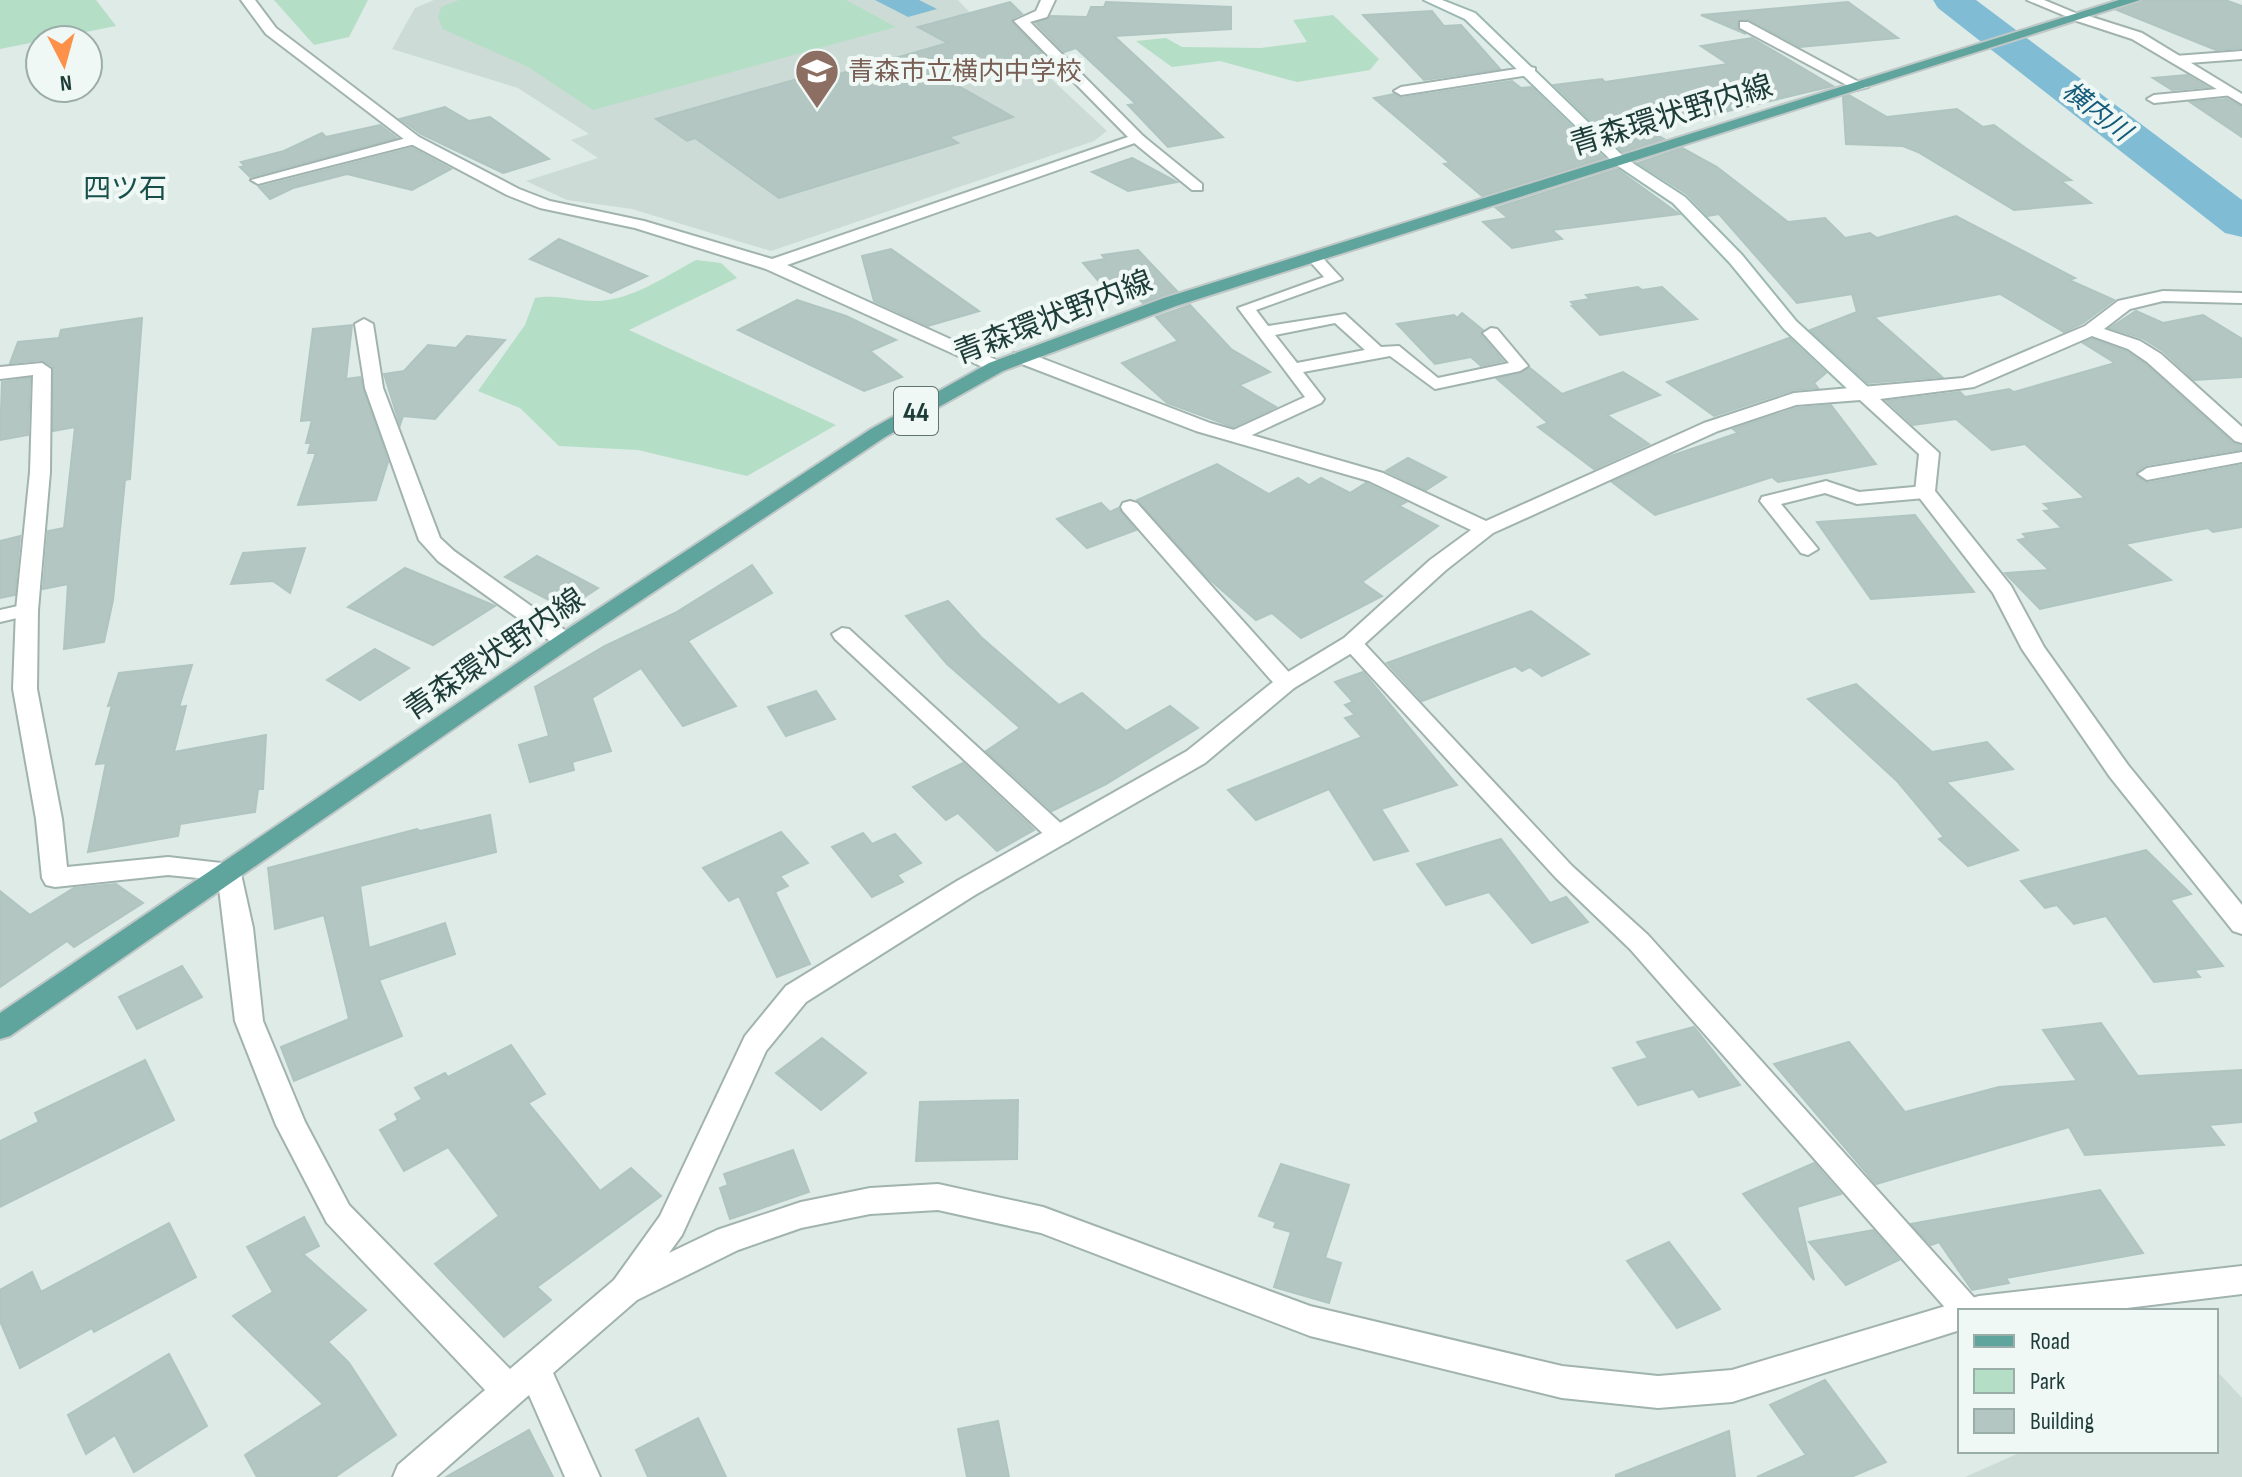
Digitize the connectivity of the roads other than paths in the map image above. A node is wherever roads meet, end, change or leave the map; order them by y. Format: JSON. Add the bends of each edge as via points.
{"nodes":[{"id":1,"x":248,"y":0,"type":"edge"},
{"id":2,"x":1048,"y":0,"type":"edge"},
{"id":3,"x":1431,"y":0,"type":"edge"},
{"id":4,"x":2033,"y":0,"type":"edge"},
{"id":5,"x":2133,"y":0,"type":"edge"},
{"id":6,"x":1455,"y":4,"type":"edge"},
{"id":7,"x":2079,"y":17,"type":"junction"},
{"id":8,"x":1744,"y":25,"type":"dead end"},
{"id":9,"x":2242,"y":55,"type":"edge"},
{"id":10,"x":2175,"y":60,"type":"junction"},
{"id":11,"x":1530,"y":71,"type":"junction"},
{"id":12,"x":1861,"y":87,"type":"junction"},
{"id":13,"x":1401,"y":91,"type":"dead end"},
{"id":14,"x":2228,"y":92,"type":"junction"},
{"id":15,"x":2154,"y":99,"type":"dead end"},
{"id":16,"x":2242,"y":100,"type":"edge"},
{"id":17,"x":1138,"y":139,"type":"junction"},
{"id":18,"x":414,"y":140,"type":"junction"},
{"id":19,"x":1620,"y":161,"type":"junction"},
{"id":20,"x":258,"y":180,"type":"dead end"},
{"id":21,"x":1197,"y":187,"type":"dead end"},
{"id":22,"x":1314,"y":257,"type":"junction"},
{"id":23,"x":772,"y":265,"type":"junction"},
{"id":24,"x":2242,"y":298,"type":"edge"},
{"id":25,"x":364,"y":324,"type":"dead end"},
{"id":26,"x":2091,"y":330,"type":"junction"},
{"id":27,"x":1265,"y":332,"type":"junction"},
{"id":28,"x":1491,"y":333,"type":"dead end"},
{"id":29,"x":1377,"y":353,"type":"junction"},
{"id":30,"x":1021,"y":357,"type":"junction"},
{"id":31,"x":996,"y":367,"type":"junction"},
{"id":32,"x":1293,"y":369,"type":"junction"},
{"id":33,"x":0,"y":373,"type":"edge"},
{"id":34,"x":1862,"y":392,"type":"junction"},
{"id":35,"x":1235,"y":436,"type":"junction"},
{"id":36,"x":2242,"y":437,"type":"edge"},
{"id":37,"x":2242,"y":457,"type":"edge"},
{"id":38,"x":2147,"y":474,"type":"dead end"},
{"id":39,"x":1925,"y":492,"type":"junction"},
{"id":40,"x":1130,"y":507,"type":"dead end"},
{"id":41,"x":1486,"y":529,"type":"junction"},
{"id":42,"x":1808,"y":549,"type":"dead end"},
{"id":43,"x":27,"y":610,"type":"junction"},
{"id":44,"x":0,"y":616,"type":"edge"},
{"id":45,"x":842,"y":634,"type":"dead end"},
{"id":46,"x":565,"y":641,"type":"junction"},
{"id":47,"x":1352,"y":643,"type":"junction"},
{"id":48,"x":1286,"y":683,"type":"junction"},
{"id":49,"x":1060,"y":836,"type":"junction"},
{"id":50,"x":230,"y":872,"type":"junction"},
{"id":51,"x":2242,"y":924,"type":"edge"},
{"id":52,"x":0,"y":1028,"type":"edge"},
{"id":53,"x":2242,"y":1280,"type":"edge"},
{"id":54,"x":625,"y":1290,"type":"junction"},
{"id":55,"x":1965,"y":1309,"type":"edge"},
{"id":56,"x":1996,"y":1309,"type":"edge"},
{"id":57,"x":1958,"y":1316,"type":"edge"},
{"id":58,"x":534,"y":1368,"type":"junction"},
{"id":59,"x":510,"y":1392,"type":"junction"},
{"id":60,"x":410,"y":1477,"type":"edge"},
{"id":61,"x":583,"y":1477,"type":"edge"}],
"edges":[{"from":1,"to":18,"type":"street","via":[[271,31]]},
{"from":2,"to":17,"type":"street","via":[[1042,14],[1021,21]]},
{"from":3,"to":6,"type":"street"},
{"from":4,"to":7,"type":"lane"},
{"from":5,"to":7,"type":"main road","name":"青森環状野内線","number":"44"},
{"from":6,"to":11,"type":"street"},
{"from":7,"to":10,"type":"street","via":[[2137,36]]},
{"from":7,"to":12,"type":"main road","name":"青森環状野内線","number":"44"},
{"from":8,"to":12,"type":"lane"},
{"from":9,"to":10,"type":"lane"},
{"from":10,"to":14,"type":"street"},
{"from":11,"to":13,"type":"lane"},
{"from":11,"to":19,"type":"street"},
{"from":12,"to":19,"type":"main road","name":"青森環状野内線","number":"44"},
{"from":14,"to":15,"type":"lane"},
{"from":14,"to":16,"type":"street"},
{"from":17,"to":21,"type":"lane"},
{"from":17,"to":23,"type":"street"},
{"from":18,"to":20,"type":"lane"},
{"from":18,"to":23,"type":"street","via":[[546,205],[638,224]]},
{"from":19,"to":22,"type":"main road","name":"青森環状野内線","number":"44"},
{"from":19,"to":34,"type":"street","via":[[1679,200],[1790,325]]},
{"from":22,"to":27,"type":"lane","via":[[1334,279],[1246,308]]},
{"from":22,"to":30,"type":"main road","name":"青森環状野内線","number":"44"},
{"from":23,"to":31,"type":"street"},
{"from":24,"to":26,"type":"street","via":[[2146,299],[2124,305]]},
{"from":25,"to":46,"type":"street","via":[[374,388],[430,540]]},
{"from":26,"to":34,"type":"street","via":[[1967,383]]},
{"from":26,"to":36,"type":"street","via":[[2154,358]]},
{"from":27,"to":29,"type":"lane","via":[[1339,317]]},
{"from":27,"to":32,"type":"lane"},
{"from":28,"to":29,"type":"lane","via":[[1520,366],[1435,384],[1393,350]]},
{"from":29,"to":32,"type":"lane"},
{"from":30,"to":31,"type":"main road","name":"青森環状野内線","number":"44"},
{"from":30,"to":35,"type":"street"},
{"from":31,"to":46,"type":"main road","name":"青森環状野内線","number":"44","via":[[878,433]]},
{"from":32,"to":35,"type":"lane","via":[[1315,399]]},
{"from":33,"to":43,"type":"street","via":[[42,369],[40,472]]},
{"from":34,"to":39,"type":"street","via":[[1929,453]]},
{"from":34,"to":41,"type":"street","via":[[1794,399],[1711,427]]},
{"from":35,"to":41,"type":"street","via":[[1376,477]]},
{"from":37,"to":38,"type":"lane"},
{"from":39,"to":42,"type":"lane","via":[[1857,498],[1826,487],[1769,501]]},
{"from":39,"to":51,"type":"street","via":[[2003,591],[2033,649],[2119,771]]},
{"from":40,"to":48,"type":"lane"},
{"from":41,"to":47,"type":"street"},
{"from":43,"to":44,"type":"lane"},
{"from":43,"to":50,"type":"street","via":[[25,689],[55,878],[168,866]]},
{"from":45,"to":49,"type":"lane"},
{"from":46,"to":50,"type":"main road","name":"青森環状野内線","number":"44"},
{"from":47,"to":48,"type":"street"},
{"from":47,"to":55,"type":"lane","via":[[1564,872],[1639,942]]},
{"from":48,"to":49,"type":"street","via":[[1196,757]]},
{"from":49,"to":54,"type":"street","via":[[796,994],[755,1044],[671,1225]]},
{"from":50,"to":52,"type":"main road","name":"青森環状野内線","number":"44"},
{"from":50,"to":59,"type":"street","via":[[249,1021],[291,1125],[338,1214]]},
{"from":53,"to":56,"type":"street"},
{"from":54,"to":57,"type":"street","via":[[728,1240],[801,1215],[870,1201],[938,1197],[1043,1220],[1310,1321],[1562,1382],[1658,1392],[1732,1386]]},
{"from":54,"to":58,"type":"street"},
{"from":58,"to":59,"type":"street"},
{"from":58,"to":61,"type":"street"},
{"from":59,"to":60,"type":"street"}]}
